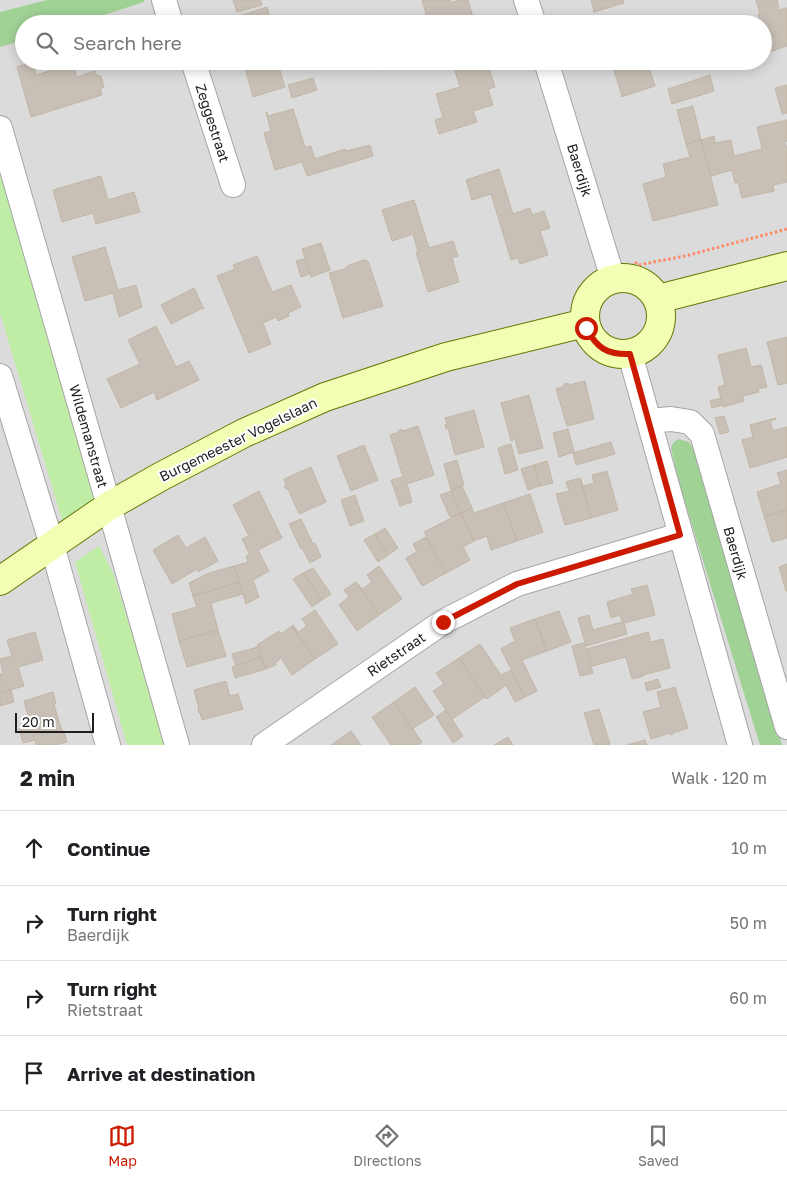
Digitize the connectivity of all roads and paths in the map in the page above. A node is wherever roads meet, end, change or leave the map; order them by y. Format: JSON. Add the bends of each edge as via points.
{"nodes":[{"id":1,"x":164,"y":0,"type":"edge"},
{"id":2,"x":526,"y":0,"type":"edge"},
{"id":3,"x":168,"y":15,"type":"edge"},
{"id":4,"x":531,"y":15,"type":"edge"},
{"id":5,"x":196,"y":70,"type":"edge"},
{"id":6,"x":549,"y":70,"type":"edge"},
{"id":7,"x":0,"y":128,"type":"edge"},
{"id":8,"x":232,"y":185,"type":"dead end"},
{"id":9,"x":787,"y":229,"type":"edge"},
{"id":10,"x":787,"y":266,"type":"edge"},
{"id":11,"x":610,"y":268,"type":"junction"},
{"id":12,"x":658,"y":299,"type":"junction"},
{"id":13,"x":585,"y":323,"type":"junction"},
{"id":14,"x":630,"y":354,"type":"junction"},
{"id":15,"x":0,"y":376,"type":"edge"},
{"id":16,"x":649,"y":421,"type":"junction"},
{"id":17,"x":110,"y":506,"type":"junction"},
{"id":18,"x":680,"y":535,"type":"junction"},
{"id":19,"x":52,"y":545,"type":"junction"},
{"id":20,"x":0,"y":581,"type":"edge"},
{"id":21,"x":787,"y":727,"type":"edge"},
{"id":22,"x":108,"y":745,"type":"edge"},
{"id":23,"x":176,"y":745,"type":"edge"},
{"id":24,"x":264,"y":745,"type":"edge"},
{"id":25,"x":740,"y":745,"type":"edge"}],
"edges":[{"from":1,"to":3,"type":"street"},
{"from":2,"to":4,"type":"street"},
{"from":5,"to":8,"type":"street","name":"Zeggestraat"},
{"from":6,"to":11,"type":"street","name":"Baerdijk"},
{"from":7,"to":17,"type":"street","name":"Wildemanstraat"},
{"from":9,"to":11,"type":"path","via":[[638,265],[624,254]]},
{"from":10,"to":12,"type":"street"},
{"from":11,"to":12,"type":"street","via":[[620,277],[643,283]]},
{"from":11,"to":13,"type":"street","via":[[586,304]]},
{"from":12,"to":14,"type":"street","via":[[661,313],[657,333],[643,349]]},
{"from":13,"to":14,"type":"street","via":[[598,346],[608,352]]},
{"from":13,"to":17,"type":"street","name":"Burgemeester Vogelslaan","via":[[446,357],[325,397],[244,433]]},
{"from":14,"to":16,"type":"street"},
{"from":15,"to":19,"type":"street"},
{"from":16,"to":18,"type":"street"},
{"from":16,"to":21,"type":"street","name":"Baerdijk","via":[[671,419],[690,422],[702,434]]},
{"from":17,"to":19,"type":"street","name":"Burgemeester Vogelslaan"},
{"from":17,"to":23,"type":"street","name":"Wildemanstraat"},
{"from":18,"to":24,"type":"street","name":"Rietstraat","via":[[517,584],[443,622]]},
{"from":18,"to":25,"type":"street"},
{"from":19,"to":20,"type":"street","name":"Burgemeester Vogelslaan"},
{"from":19,"to":22,"type":"street"}]}
